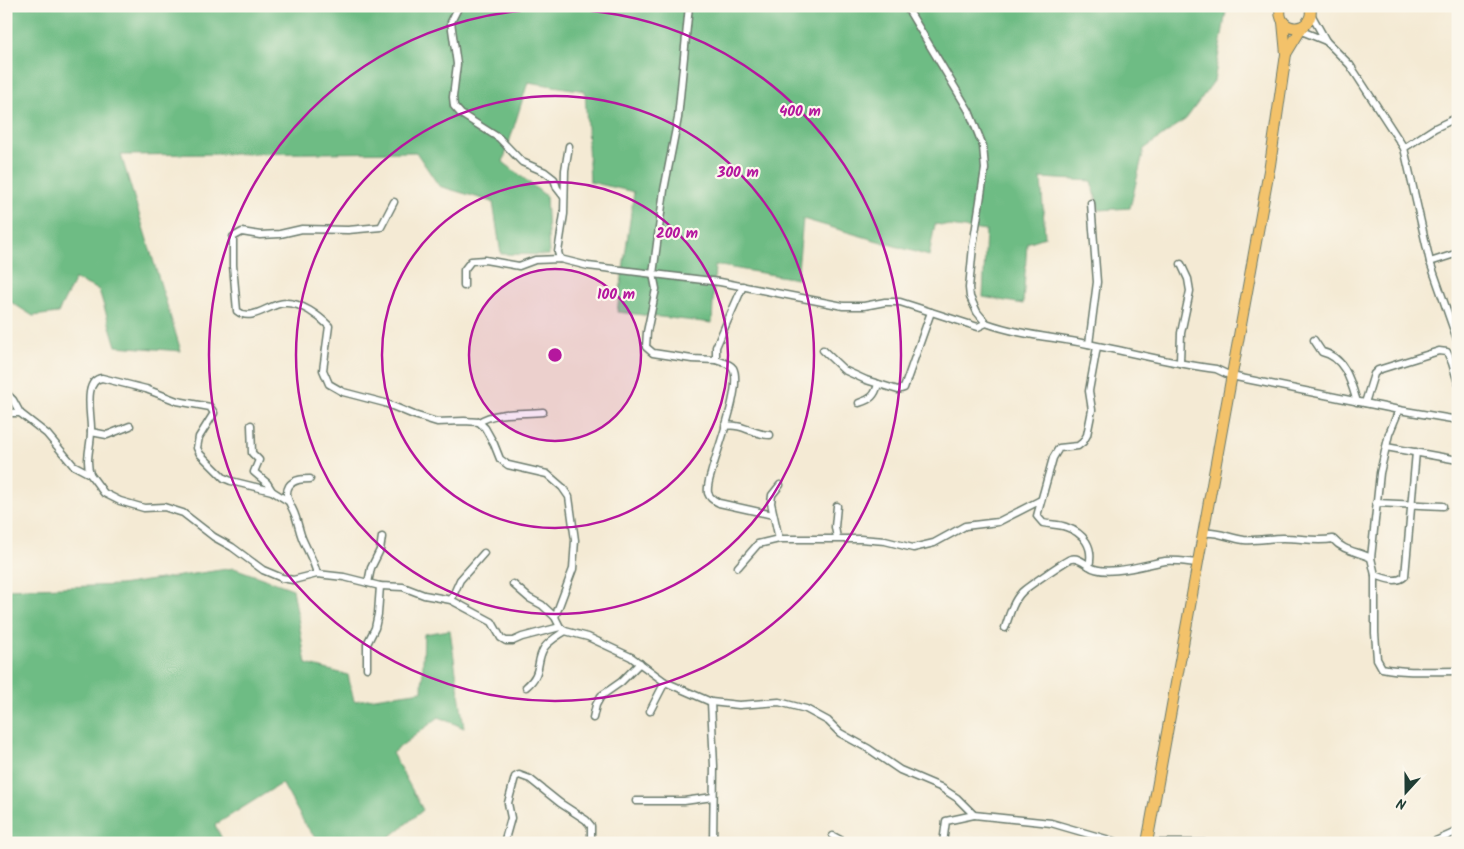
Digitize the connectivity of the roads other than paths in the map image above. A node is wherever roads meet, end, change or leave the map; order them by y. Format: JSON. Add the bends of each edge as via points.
{"nodes":[{"id":1,"x":458,"y":6,"type":"edge"},
{"id":2,"x":689,"y":6,"type":"edge"},
{"id":3,"x":906,"y":6,"type":"edge"},
{"id":4,"x":1281,"y":6,"type":"edge"},
{"id":5,"x":1310,"y":10,"type":"edge"},
{"id":6,"x":1283,"y":22,"type":"junction"},
{"id":7,"x":1299,"y":28,"type":"junction"},
{"id":8,"x":1326,"y":41,"type":"junction"},
{"id":9,"x":1286,"y":54,"type":"junction"},
{"id":10,"x":1458,"y":118,"type":"edge"},
{"id":11,"x":569,"y":146,"type":"dead end"},
{"id":12,"x":1404,"y":148,"type":"junction"},
{"id":13,"x":564,"y":197,"type":"junction"},
{"id":14,"x":394,"y":202,"type":"dead end"},
{"id":15,"x":1092,"y":204,"type":"dead end"},
{"id":16,"x":1458,"y":253,"type":"edge"},
{"id":17,"x":560,"y":258,"type":"junction"},
{"id":18,"x":1430,"y":262,"type":"junction"},
{"id":19,"x":1180,"y":264,"type":"dead end"},
{"id":20,"x":653,"y":274,"type":"junction"},
{"id":21,"x":464,"y":286,"type":"dead end"},
{"id":22,"x":743,"y":286,"type":"junction"},
{"id":23,"x":931,"y":312,"type":"junction"},
{"id":24,"x":986,"y":323,"type":"junction"},
{"id":25,"x":1314,"y":340,"type":"dead end"},
{"id":26,"x":1458,"y":342,"type":"edge"},
{"id":27,"x":1089,"y":344,"type":"junction"},
{"id":28,"x":1097,"y":346,"type":"junction"},
{"id":29,"x":823,"y":350,"type":"dead end"},
{"id":30,"x":716,"y":360,"type":"junction"},
{"id":31,"x":1180,"y":362,"type":"junction"},
{"id":32,"x":1231,"y":376,"type":"junction"},
{"id":33,"x":1458,"y":383,"type":"edge"},
{"id":34,"x":878,"y":384,"type":"junction"},
{"id":35,"x":6,"y":393,"type":"edge"},
{"id":36,"x":1357,"y":402,"type":"junction"},
{"id":37,"x":859,"y":403,"type":"dead end"},
{"id":38,"x":1365,"y":404,"type":"junction"},
{"id":39,"x":1399,"y":410,"type":"junction"},
{"id":40,"x":542,"y":412,"type":"dead end"},
{"id":41,"x":6,"y":413,"type":"edge"},
{"id":42,"x":20,"y":413,"type":"junction"},
{"id":43,"x":1458,"y":420,"type":"edge"},
{"id":44,"x":479,"y":422,"type":"junction"},
{"id":45,"x":251,"y":425,"type":"dead end"},
{"id":46,"x":130,"y":426,"type":"dead end"},
{"id":47,"x":725,"y":426,"type":"junction"},
{"id":48,"x":92,"y":432,"type":"junction"},
{"id":49,"x":770,"y":435,"type":"dead end"},
{"id":50,"x":1386,"y":447,"type":"junction"},
{"id":51,"x":1416,"y":452,"type":"junction"},
{"id":52,"x":1458,"y":460,"type":"edge"},
{"id":53,"x":90,"y":474,"type":"junction"},
{"id":54,"x":310,"y":479,"type":"dead end"},
{"id":55,"x":780,"y":485,"type":"dead end"},
{"id":56,"x":272,"y":491,"type":"junction"},
{"id":57,"x":1041,"y":500,"type":"junction"},
{"id":58,"x":288,"y":501,"type":"junction"},
{"id":59,"x":1376,"y":503,"type":"junction"},
{"id":60,"x":1410,"y":504,"type":"junction"},
{"id":61,"x":837,"y":506,"type":"dead end"},
{"id":62,"x":1443,"y":506,"type":"dead end"},
{"id":63,"x":773,"y":515,"type":"junction"},
{"id":64,"x":1203,"y":533,"type":"junction"},
{"id":65,"x":382,"y":537,"type":"dead end"},
{"id":66,"x":837,"y":538,"type":"junction"},
{"id":67,"x":779,"y":539,"type":"junction"},
{"id":68,"x":484,"y":552,"type":"dead end"},
{"id":69,"x":1372,"y":558,"type":"junction"},
{"id":70,"x":1197,"y":563,"type":"junction"},
{"id":71,"x":1089,"y":566,"type":"junction"},
{"id":72,"x":738,"y":567,"type":"dead end"},
{"id":73,"x":317,"y":574,"type":"junction"},
{"id":74,"x":1375,"y":574,"type":"junction"},
{"id":75,"x":368,"y":583,"type":"junction"},
{"id":76,"x":514,"y":584,"type":"dead end"},
{"id":77,"x":380,"y":586,"type":"junction"},
{"id":78,"x":451,"y":600,"type":"junction"},
{"id":79,"x":555,"y":617,"type":"junction"},
{"id":80,"x":1005,"y":628,"type":"dead end"},
{"id":81,"x":563,"y":629,"type":"junction"},
{"id":82,"x":640,"y":663,"type":"junction"},
{"id":83,"x":367,"y":668,"type":"dead end"},
{"id":84,"x":1458,"y":671,"type":"edge"},
{"id":85,"x":665,"y":682,"type":"junction"},
{"id":86,"x":526,"y":687,"type":"dead end"},
{"id":87,"x":711,"y":702,"type":"junction"},
{"id":88,"x":650,"y":711,"type":"dead end"},
{"id":89,"x":593,"y":718,"type":"dead end"},
{"id":90,"x":713,"y":797,"type":"junction"},
{"id":91,"x":636,"y":801,"type":"dead end"},
{"id":92,"x":974,"y":815,"type":"junction"},
{"id":93,"x":1458,"y":831,"type":"edge"},
{"id":94,"x":833,"y":836,"type":"dead end"},
{"id":95,"x":504,"y":843,"type":"edge"},
{"id":96,"x":591,"y":843,"type":"edge"},
{"id":97,"x":713,"y":843,"type":"edge"},
{"id":98,"x":846,"y":843,"type":"edge"},
{"id":99,"x":943,"y":843,"type":"edge"},
{"id":100,"x":1120,"y":843,"type":"edge"},
{"id":101,"x":1147,"y":843,"type":"edge"},
{"id":102,"x":1204,"y":843,"type":"edge"},
{"id":103,"x":1431,"y":843,"type":"edge"}],
"edges":[{"from":1,"to":13,"type":"street","via":[[451,22],[457,64],[454,106],[460,114],[499,138],[522,162],[554,179]]},
{"from":2,"to":20,"type":"street","via":[[678,118]]},
{"from":3,"to":24,"type":"street","via":[[969,111],[983,146],[986,169],[969,288],[977,312]]},
{"from":4,"to":6,"type":"highway"},
{"from":5,"to":7,"type":"highway","via":[[1308,21]]},
{"from":5,"to":8,"type":"street"},
{"from":6,"to":7,"type":"highway"},
{"from":6,"to":9,"type":"highway"},
{"from":7,"to":8,"type":"street"},
{"from":7,"to":9,"type":"highway"},
{"from":8,"to":12,"type":"street","via":[[1350,65]]},
{"from":9,"to":32,"type":"highway","via":[[1268,175]]},
{"from":10,"to":12,"type":"street"},
{"from":11,"to":13,"type":"street"},
{"from":12,"to":18,"type":"street"},
{"from":13,"to":17,"type":"street"},
{"from":14,"to":44,"type":"street","via":[[381,227],[236,234],[233,237],[233,265],[238,312],[251,314],[280,303],[297,304],[329,326],[323,370],[329,384],[343,392],[437,422]]},
{"from":15,"to":27,"type":"street","via":[[1097,282]]},
{"from":16,"to":18,"type":"street"},
{"from":17,"to":20,"type":"street","via":[[588,266]]},
{"from":17,"to":21,"type":"street","via":[[535,260],[519,266],[486,260],[471,261],[464,270]]},
{"from":18,"to":26,"type":"street"},
{"from":19,"to":31,"type":"street","via":[[1190,291]]},
{"from":20,"to":22,"type":"street"},
{"from":20,"to":30,"type":"street","via":[[656,289],[646,347],[653,353]]},
{"from":22,"to":23,"type":"street","via":[[843,306],[900,302]]},
{"from":22,"to":30,"type":"street","via":[[716,347]]},
{"from":23,"to":24,"type":"street","via":[[978,327]]},
{"from":23,"to":34,"type":"street","via":[[904,388],[898,390]]},
{"from":24,"to":27,"type":"street","via":[[1056,340]]},
{"from":25,"to":36,"type":"street","via":[[1322,352],[1339,360]]},
{"from":27,"to":28,"type":"street"},
{"from":28,"to":31,"type":"street"},
{"from":28,"to":57,"type":"street","via":[[1089,391],[1092,410],[1087,435],[1078,446],[1059,448]]},
{"from":29,"to":34,"type":"street","via":[[844,370]]},
{"from":30,"to":47,"type":"street","via":[[733,368],[736,385]]},
{"from":31,"to":32,"type":"street","via":[[1216,369]]},
{"from":32,"to":36,"type":"street"},
{"from":32,"to":64,"type":"highway"},
{"from":33,"to":38,"type":"street","via":[[1447,352],[1438,351],[1378,370]]},
{"from":34,"to":37,"type":"street","via":[[875,395]]},
{"from":35,"to":42,"type":"street"},
{"from":36,"to":38,"type":"street"},
{"from":38,"to":39,"type":"street"},
{"from":39,"to":43,"type":"street"},
{"from":39,"to":50,"type":"street"},
{"from":40,"to":44,"type":"street","via":[[496,415]]},
{"from":41,"to":42,"type":"street"},
{"from":42,"to":53,"type":"street","via":[[47,434],[73,465]]},
{"from":44,"to":79,"type":"street","via":[[500,459],[514,467],[547,474],[569,497],[576,540],[573,569]]},
{"from":45,"to":56,"type":"street","via":[[252,454],[259,460],[254,472]]},
{"from":46,"to":48,"type":"street","via":[[106,435]]},
{"from":47,"to":49,"type":"street","via":[[739,425]]},
{"from":47,"to":63,"type":"street","via":[[713,463],[708,494],[719,503]]},
{"from":48,"to":53,"type":"street","via":[[87,464]]},
{"from":48,"to":56,"type":"street","via":[[89,407],[92,384],[98,378],[210,407],[214,413],[199,437],[197,448],[200,454],[224,478]]},
{"from":50,"to":51,"type":"street"},
{"from":50,"to":59,"type":"street"},
{"from":51,"to":52,"type":"street"},
{"from":51,"to":60,"type":"street"},
{"from":53,"to":73,"type":"street","via":[[104,493],[120,501],[183,513],[263,570],[293,580]]},
{"from":54,"to":58,"type":"street","via":[[296,480],[289,486]]},
{"from":55,"to":63,"type":"street","via":[[772,495]]},
{"from":56,"to":58,"type":"street"},
{"from":57,"to":66,"type":"street","via":[[998,522],[965,526],[934,543],[913,548],[885,541]]},
{"from":57,"to":71,"type":"street","via":[[1037,512],[1040,520],[1066,527],[1084,537],[1091,558]]},
{"from":58,"to":73,"type":"street"},
{"from":59,"to":60,"type":"street"},
{"from":59,"to":69,"type":"street"},
{"from":60,"to":62,"type":"street"},
{"from":60,"to":74,"type":"street","via":[[1405,576],[1396,580]]},
{"from":61,"to":66,"type":"street"},
{"from":63,"to":67,"type":"street"},
{"from":64,"to":69,"type":"street","via":[[1213,531],[1229,538],[1247,540],[1333,540],[1347,550]]},
{"from":64,"to":70,"type":"highway"},
{"from":65,"to":75,"type":"street"},
{"from":66,"to":67,"type":"street"},
{"from":67,"to":72,"type":"street","via":[[758,544]]},
{"from":68,"to":78,"type":"street","via":[[460,580]]},
{"from":69,"to":74,"type":"street"},
{"from":70,"to":71,"type":"street","via":[[1167,561],[1128,570],[1094,570]]},
{"from":70,"to":101,"type":"highway"},
{"from":71,"to":80,"type":"street","via":[[1071,559],[1022,592]]},
{"from":73,"to":75,"type":"street"},
{"from":74,"to":84,"type":"street","via":[[1375,633],[1377,659],[1382,668],[1408,672]]},
{"from":75,"to":77,"type":"street"},
{"from":76,"to":79,"type":"street"},
{"from":77,"to":78,"type":"street","via":[[403,587]]},
{"from":77,"to":83,"type":"street","via":[[375,628],[367,644]]},
{"from":78,"to":81,"type":"street","via":[[492,622],[506,641]]},
{"from":79,"to":81,"type":"street"},
{"from":81,"to":82,"type":"street","via":[[588,637]]},
{"from":81,"to":86,"type":"street","via":[[544,648],[534,681]]},
{"from":82,"to":85,"type":"street"},
{"from":82,"to":89,"type":"street","via":[[601,696]]},
{"from":85,"to":87,"type":"street"},
{"from":85,"to":88,"type":"street"},
{"from":87,"to":90,"type":"street"},
{"from":87,"to":92,"type":"street","via":[[739,705],[779,702],[806,709],[900,770],[957,798]]},
{"from":90,"to":91,"type":"street"},
{"from":90,"to":97,"type":"street"},
{"from":92,"to":99,"type":"street","via":[[946,821]]},
{"from":92,"to":100,"type":"street","via":[[1051,823]]},
{"from":93,"to":103,"type":"street"},
{"from":94,"to":98,"type":"street"},
{"from":95,"to":96,"type":"street","via":[[511,818],[508,803],[515,776],[519,775],[530,779],[586,820],[591,826]]},
{"from":101,"to":102,"type":"street"}]}
